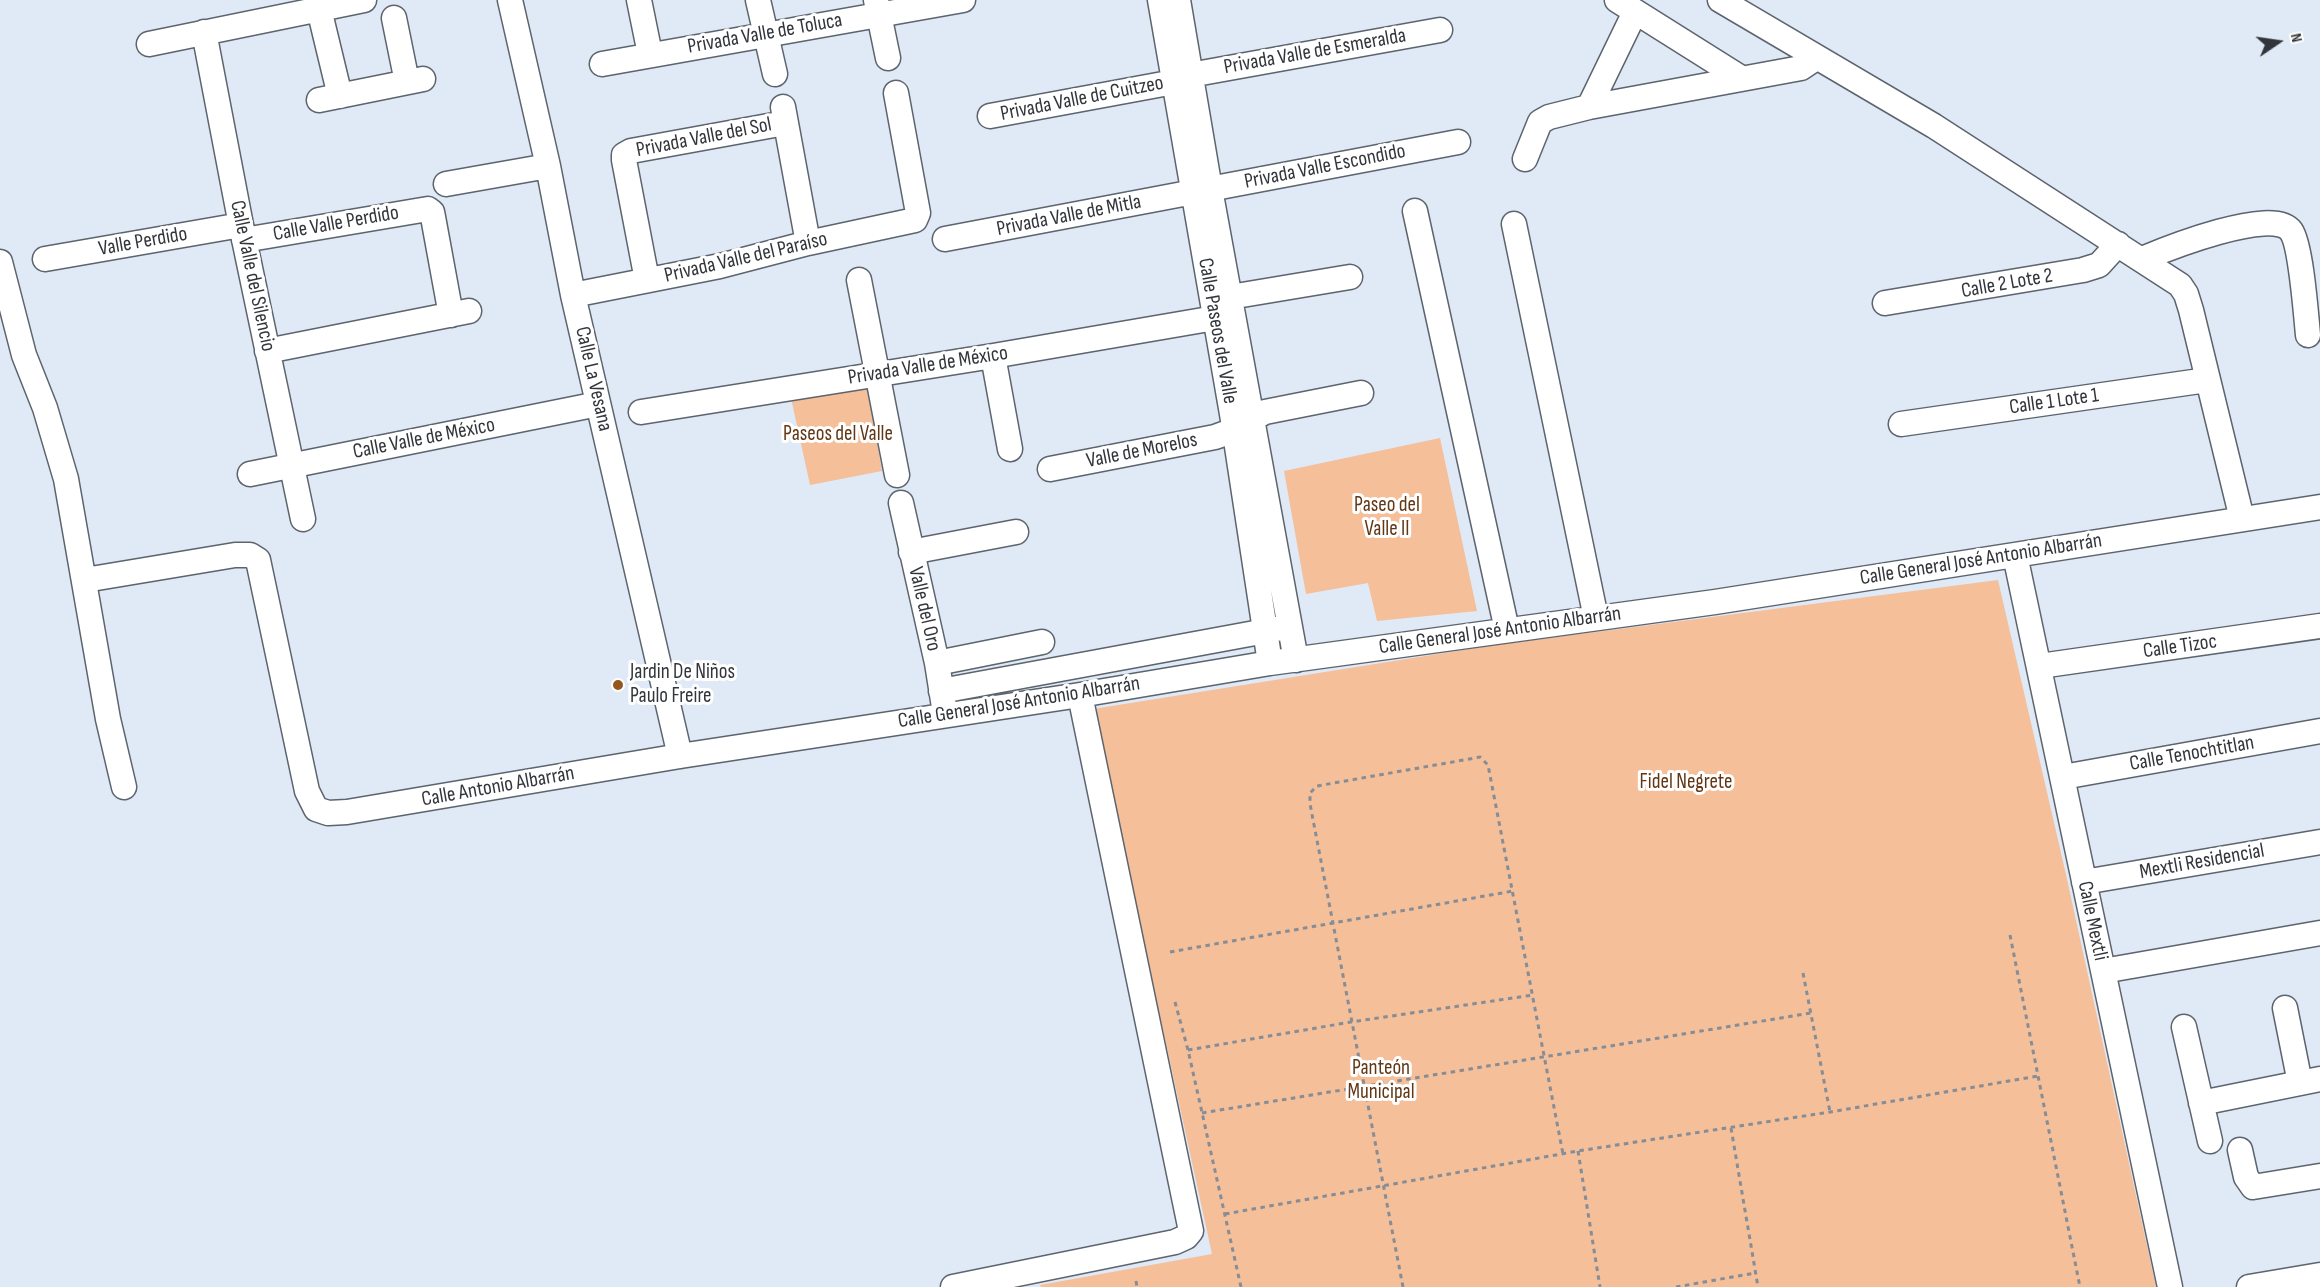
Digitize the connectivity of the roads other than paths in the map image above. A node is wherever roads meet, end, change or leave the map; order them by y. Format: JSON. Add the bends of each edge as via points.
{"nodes":[{"id":1,"x":364,"y":0,"type":"edge"},
{"id":2,"x":510,"y":0,"type":"edge"},
{"id":3,"x":639,"y":0,"type":"edge"},
{"id":4,"x":758,"y":0,"type":"edge"},
{"id":5,"x":963,"y":0,"type":"edge"},
{"id":6,"x":1160,"y":0,"type":"edge"},
{"id":7,"x":1178,"y":0,"type":"edge"},
{"id":8,"x":1720,"y":0,"type":"edge"},
{"id":9,"x":1626,"y":6,"type":"edge"},
{"id":10,"x":878,"y":7,"type":"edge"},
{"id":11,"x":319,"y":9,"type":"junction"},
{"id":12,"x":394,"y":18,"type":"dead end"},
{"id":13,"x":1440,"y":30,"type":"dead end"},
{"id":14,"x":204,"y":32,"type":"junction"},
{"id":15,"x":765,"y":33,"type":"junction"},
{"id":16,"x":149,"y":44,"type":"dead end"},
{"id":17,"x":650,"y":54,"type":"junction"},
{"id":18,"x":888,"y":58,"type":"dead end"},
{"id":19,"x":1816,"y":58,"type":"junction"},
{"id":20,"x":602,"y":64,"type":"dead end"},
{"id":21,"x":775,"y":74,"type":"dead end"},
{"id":22,"x":1182,"y":78,"type":"junction"},
{"id":23,"x":1741,"y":78,"type":"junction"},
{"id":24,"x":896,"y":93,"type":"dead end"},
{"id":25,"x":1589,"y":107,"type":"junction"},
{"id":26,"x":990,"y":116,"type":"dead end"},
{"id":27,"x":1458,"y":142,"type":"dead end"},
{"id":28,"x":1525,"y":159,"type":"dead end"},
{"id":29,"x":548,"y":166,"type":"junction"},
{"id":30,"x":446,"y":184,"type":"dead end"},
{"id":31,"x":1201,"y":191,"type":"junction"},
{"id":32,"x":1415,"y":211,"type":"dead end"},
{"id":33,"x":1514,"y":224,"type":"dead end"},
{"id":34,"x":243,"y":232,"type":"junction"},
{"id":35,"x":945,"y":239,"type":"dead end"},
{"id":36,"x":808,"y":243,"type":"junction"},
{"id":37,"x":2118,"y":244,"type":"junction"},
{"id":38,"x":45,"y":259,"type":"dead end"},
{"id":39,"x":2142,"y":259,"type":"junction"},
{"id":40,"x":0,"y":262,"type":"edge"},
{"id":41,"x":1350,"y":277,"type":"dead end"},
{"id":42,"x":647,"y":280,"type":"junction"},
{"id":43,"x":859,"y":280,"type":"dead end"},
{"id":44,"x":573,"y":295,"type":"junction"},
{"id":45,"x":1230,"y":297,"type":"junction"},
{"id":46,"x":1886,"y":303,"type":"dead end"},
{"id":47,"x":1215,"y":318,"type":"junction"},
{"id":48,"x":2308,"y":335,"type":"dead end"},
{"id":49,"x":267,"y":351,"type":"junction"},
{"id":50,"x":993,"y":356,"type":"junction"},
{"id":51,"x":877,"y":374,"type":"junction"},
{"id":52,"x":2208,"y":380,"type":"junction"},
{"id":53,"x":1361,"y":393,"type":"dead end"},
{"id":54,"x":598,"y":404,"type":"junction"},
{"id":55,"x":641,"y":412,"type":"dead end"},
{"id":56,"x":1243,"y":424,"type":"junction"},
{"id":57,"x":1901,"y":424,"type":"dead end"},
{"id":58,"x":1010,"y":448,"type":"dead end"},
{"id":59,"x":291,"y":466,"type":"junction"},
{"id":60,"x":1050,"y":469,"type":"dead end"},
{"id":61,"x":250,"y":474,"type":"dead end"},
{"id":62,"x":897,"y":475,"type":"dead end"},
{"id":63,"x":901,"y":503,"type":"dead end"},
{"id":64,"x":2320,"y":507,"type":"edge"},
{"id":65,"x":303,"y":519,"type":"dead end"},
{"id":66,"x":2242,"y":519,"type":"junction"},
{"id":67,"x":1016,"y":532,"type":"dead end"},
{"id":68,"x":911,"y":552,"type":"junction"},
{"id":69,"x":2015,"y":555,"type":"junction"},
{"id":70,"x":85,"y":580,"type":"junction"},
{"id":71,"x":1596,"y":618,"type":"junction"},
{"id":72,"x":1290,"y":626,"type":"junction"},
{"id":73,"x":2320,"y":626,"type":"edge"},
{"id":74,"x":1507,"y":630,"type":"junction"},
{"id":75,"x":1266,"y":631,"type":"junction"},
{"id":76,"x":1042,"y":642,"type":"dead end"},
{"id":77,"x":1296,"y":660,"type":"junction"},
{"id":78,"x":937,"y":663,"type":"junction"},
{"id":79,"x":1270,"y":663,"type":"junction"},
{"id":80,"x":2040,"y":666,"type":"junction"},
{"id":81,"x":941,"y":691,"type":"junction"},
{"id":82,"x":1080,"y":695,"type":"junction"},
{"id":83,"x":945,"y":715,"type":"junction"},
{"id":84,"x":2320,"y":731,"type":"edge"},
{"id":85,"x":680,"y":756,"type":"junction"},
{"id":86,"x":2063,"y":777,"type":"junction"},
{"id":87,"x":124,"y":787,"type":"dead end"},
{"id":88,"x":2320,"y":842,"type":"edge"},
{"id":89,"x":2084,"y":882,"type":"junction"},
{"id":90,"x":2320,"y":933,"type":"edge"},
{"id":91,"x":2103,"y":970,"type":"junction"},
{"id":92,"x":2285,"y":1008,"type":"dead end"},
{"id":93,"x":2184,"y":1027,"type":"dead end"},
{"id":94,"x":2310,"y":1081,"type":"edge"},
{"id":95,"x":2201,"y":1103,"type":"junction"},
{"id":96,"x":2210,"y":1141,"type":"dead end"},
{"id":97,"x":2241,"y":1150,"type":"dead end"},
{"id":98,"x":2320,"y":1176,"type":"edge"},
{"id":99,"x":2320,"y":1275,"type":"edge"},
{"id":100,"x":1016,"y":1282,"type":"edge"},
{"id":101,"x":953,"y":1287,"type":"edge"},
{"id":102,"x":2170,"y":1287,"type":"edge"},
{"id":103,"x":2249,"y":1287,"type":"edge"}],
"edges":[{"from":1,"to":11,"type":"street"},
{"from":2,"to":29,"type":"street","name":"Calle La Vesana"},
{"from":3,"to":17,"type":"street"},
{"from":4,"to":15,"type":"street"},
{"from":5,"to":10,"type":"street","name":"Privada Valle de Toluca"},
{"from":6,"to":22,"type":"street","name":"Calle Paseos del Valle"},
{"from":7,"to":22,"type":"street","name":"Calle Paseos del Valle"},
{"from":8,"to":19,"type":"street"},
{"from":9,"to":23,"type":"street"},
{"from":9,"to":25,"type":"street"},
{"from":10,"to":15,"type":"street","name":"Privada Valle de Toluca"},
{"from":10,"to":18,"type":"street"},
{"from":11,"to":12,"type":"street","via":[[329,98],[415,80]]},
{"from":11,"to":14,"type":"street"},
{"from":13,"to":22,"type":"street","name":"Privada Valle de Esmeralda"},
{"from":14,"to":16,"type":"street"},
{"from":14,"to":34,"type":"street","name":"Calle Valle del Silencio"},
{"from":15,"to":17,"type":"street","name":"Privada Valle de Toluca"},
{"from":15,"to":21,"type":"street"},
{"from":17,"to":20,"type":"street","name":"Privada Valle de Toluca"},
{"from":19,"to":23,"type":"street","via":[[1801,68]]},
{"from":19,"to":37,"type":"street","via":[[1934,126]]},
{"from":22,"to":26,"type":"street","name":"Privada Valle de Cuitzeo"},
{"from":22,"to":31,"type":"street","name":"Calle Paseos del Valle"},
{"from":23,"to":25,"type":"street"},
{"from":24,"to":36,"type":"street","name":"Privada Valle del Paraíso","via":[[917,218]]},
{"from":25,"to":28,"type":"street","via":[[1540,122]]},
{"from":27,"to":31,"type":"street","name":"Privada Valle Escondido"},
{"from":29,"to":30,"type":"street"},
{"from":29,"to":44,"type":"street","name":"Calle La Vesana"},
{"from":31,"to":35,"type":"street","name":"Privada Valle de Mitla"},
{"from":31,"to":45,"type":"street","name":"Calle Paseos del Valle"},
{"from":31,"to":47,"type":"street","name":"Calle Paseos del Valle"},
{"from":32,"to":74,"type":"street"},
{"from":33,"to":71,"type":"street"},
{"from":34,"to":38,"type":"street","name":"Valle Perdido"},
{"from":34,"to":49,"type":"street","name":"Calle Valle del Silencio"},
{"from":34,"to":49,"type":"street","name":"Calle Valle Perdido","via":[[428,209],[460,313]]},
{"from":36,"to":42,"type":"street","name":"Privada Valle del Paraíso"},
{"from":36,"to":42,"type":"street","name":"Privada Valle del Sol","via":[[784,115],[624,155]]},
{"from":37,"to":39,"type":"street"},
{"from":37,"to":46,"type":"street","name":"Calle 2 Lote 2","via":[[2099,265],[2084,270]]},
{"from":39,"to":48,"type":"street","via":[[2176,244],[2233,229],[2268,222],[2284,225],[2294,238]]},
{"from":39,"to":52,"type":"street","via":[[2172,279],[2186,294]]},
{"from":40,"to":70,"type":"street","via":[[24,356],[45,408],[66,479]]},
{"from":41,"to":45,"type":"street"},
{"from":42,"to":44,"type":"street","name":"Privada Valle del Paraíso"},
{"from":43,"to":51,"type":"street"},
{"from":44,"to":54,"type":"street","name":"Calle La Vesana"},
{"from":45,"to":56,"type":"street","name":"Calle Paseos del Valle"},
{"from":47,"to":50,"type":"street","name":"Privada Valle de México"},
{"from":47,"to":56,"type":"street","name":"Calle Paseos del Valle"},
{"from":49,"to":59,"type":"street","name":"Calle Valle del Silencio"},
{"from":50,"to":51,"type":"street","name":"Privada Valle de México"},
{"from":50,"to":58,"type":"street"},
{"from":51,"to":55,"type":"street","name":"Privada Valle de México"},
{"from":51,"to":62,"type":"street"},
{"from":52,"to":57,"type":"street","name":"Calle 1 Lote 1"},
{"from":52,"to":66,"type":"street"},
{"from":53,"to":56,"type":"street","name":"Valle de Morelos","via":[[1285,408]]},
{"from":54,"to":59,"type":"street","name":"Calle Valle de México"},
{"from":54,"to":85,"type":"street","name":"Calle La Vesana"},
{"from":56,"to":60,"type":"street","name":"Valle de Morelos","via":[[1215,437]]},
{"from":56,"to":72,"type":"street","name":"Calle Paseos del Valle"},
{"from":56,"to":75,"type":"street","name":"Calle Paseos del Valle"},
{"from":59,"to":61,"type":"street","name":"Calle Valle de México"},
{"from":59,"to":65,"type":"street","name":"Calle Valle del Silencio"},
{"from":63,"to":68,"type":"street","name":"Valle del Oro"},
{"from":64,"to":66,"type":"street","name":"Calle General José Antonio Albarrán"},
{"from":66,"to":69,"type":"street","name":"Calle General José Antonio Albarrán"},
{"from":67,"to":68,"type":"street"},
{"from":68,"to":78,"type":"street","name":"Valle del Oro"},
{"from":69,"to":71,"type":"street","name":"Calle General José Antonio Albarrán"},
{"from":69,"to":80,"type":"street","name":"Calle Mextli"},
{"from":70,"to":85,"type":"street","name":"Calle Antonio Albarrán","via":[[235,555],[250,555],[258,560],[307,791],[316,809],[328,813]]},
{"from":70,"to":87,"type":"street"},
{"from":71,"to":74,"type":"street","name":"Calle General José Antonio Albarrán"},
{"from":72,"to":75,"type":"street"},
{"from":72,"to":77,"type":"street","name":"Calle Paseos del Valle"},
{"from":73,"to":80,"type":"street","name":"Calle Tizoc"},
{"from":74,"to":77,"type":"street","name":"Calle General José Antonio Albarrán"},
{"from":75,"to":79,"type":"street","name":"Calle Paseos del Valle"},
{"from":75,"to":81,"type":"street"},
{"from":76,"to":78,"type":"street"},
{"from":77,"to":79,"type":"street","name":"Calle General José Antonio Albarrán"},
{"from":78,"to":81,"type":"street","name":"Valle del Oro"},
{"from":79,"to":82,"type":"street","name":"Calle General José Antonio Albarrán"},
{"from":80,"to":86,"type":"street","name":"Calle Mextli"},
{"from":81,"to":83,"type":"street","name":"Valle del Oro"},
{"from":82,"to":83,"type":"street","name":"Calle General José Antonio Albarrán"},
{"from":82,"to":100,"type":"street","via":[[1191,1231],[1175,1242]]},
{"from":83,"to":85,"type":"street","name":"Calle General José Antonio Albarrán"},
{"from":84,"to":86,"type":"street","name":"Calle Tenochtitlan"},
{"from":86,"to":89,"type":"street","name":"Calle Mextli"},
{"from":88,"to":89,"type":"street","name":"Mextli Residencial"},
{"from":89,"to":91,"type":"street","name":"Calle Mextli"},
{"from":90,"to":91,"type":"street"},
{"from":91,"to":102,"type":"street","name":"Calle Mextli"},
{"from":92,"to":94,"type":"street"},
{"from":93,"to":95,"type":"street"},
{"from":94,"to":95,"type":"street"},
{"from":95,"to":96,"type":"street"},
{"from":97,"to":98,"type":"street","via":[[2246,1177],[2253,1187]]},
{"from":99,"to":103,"type":"street"},
{"from":100,"to":101,"type":"street"}]}
